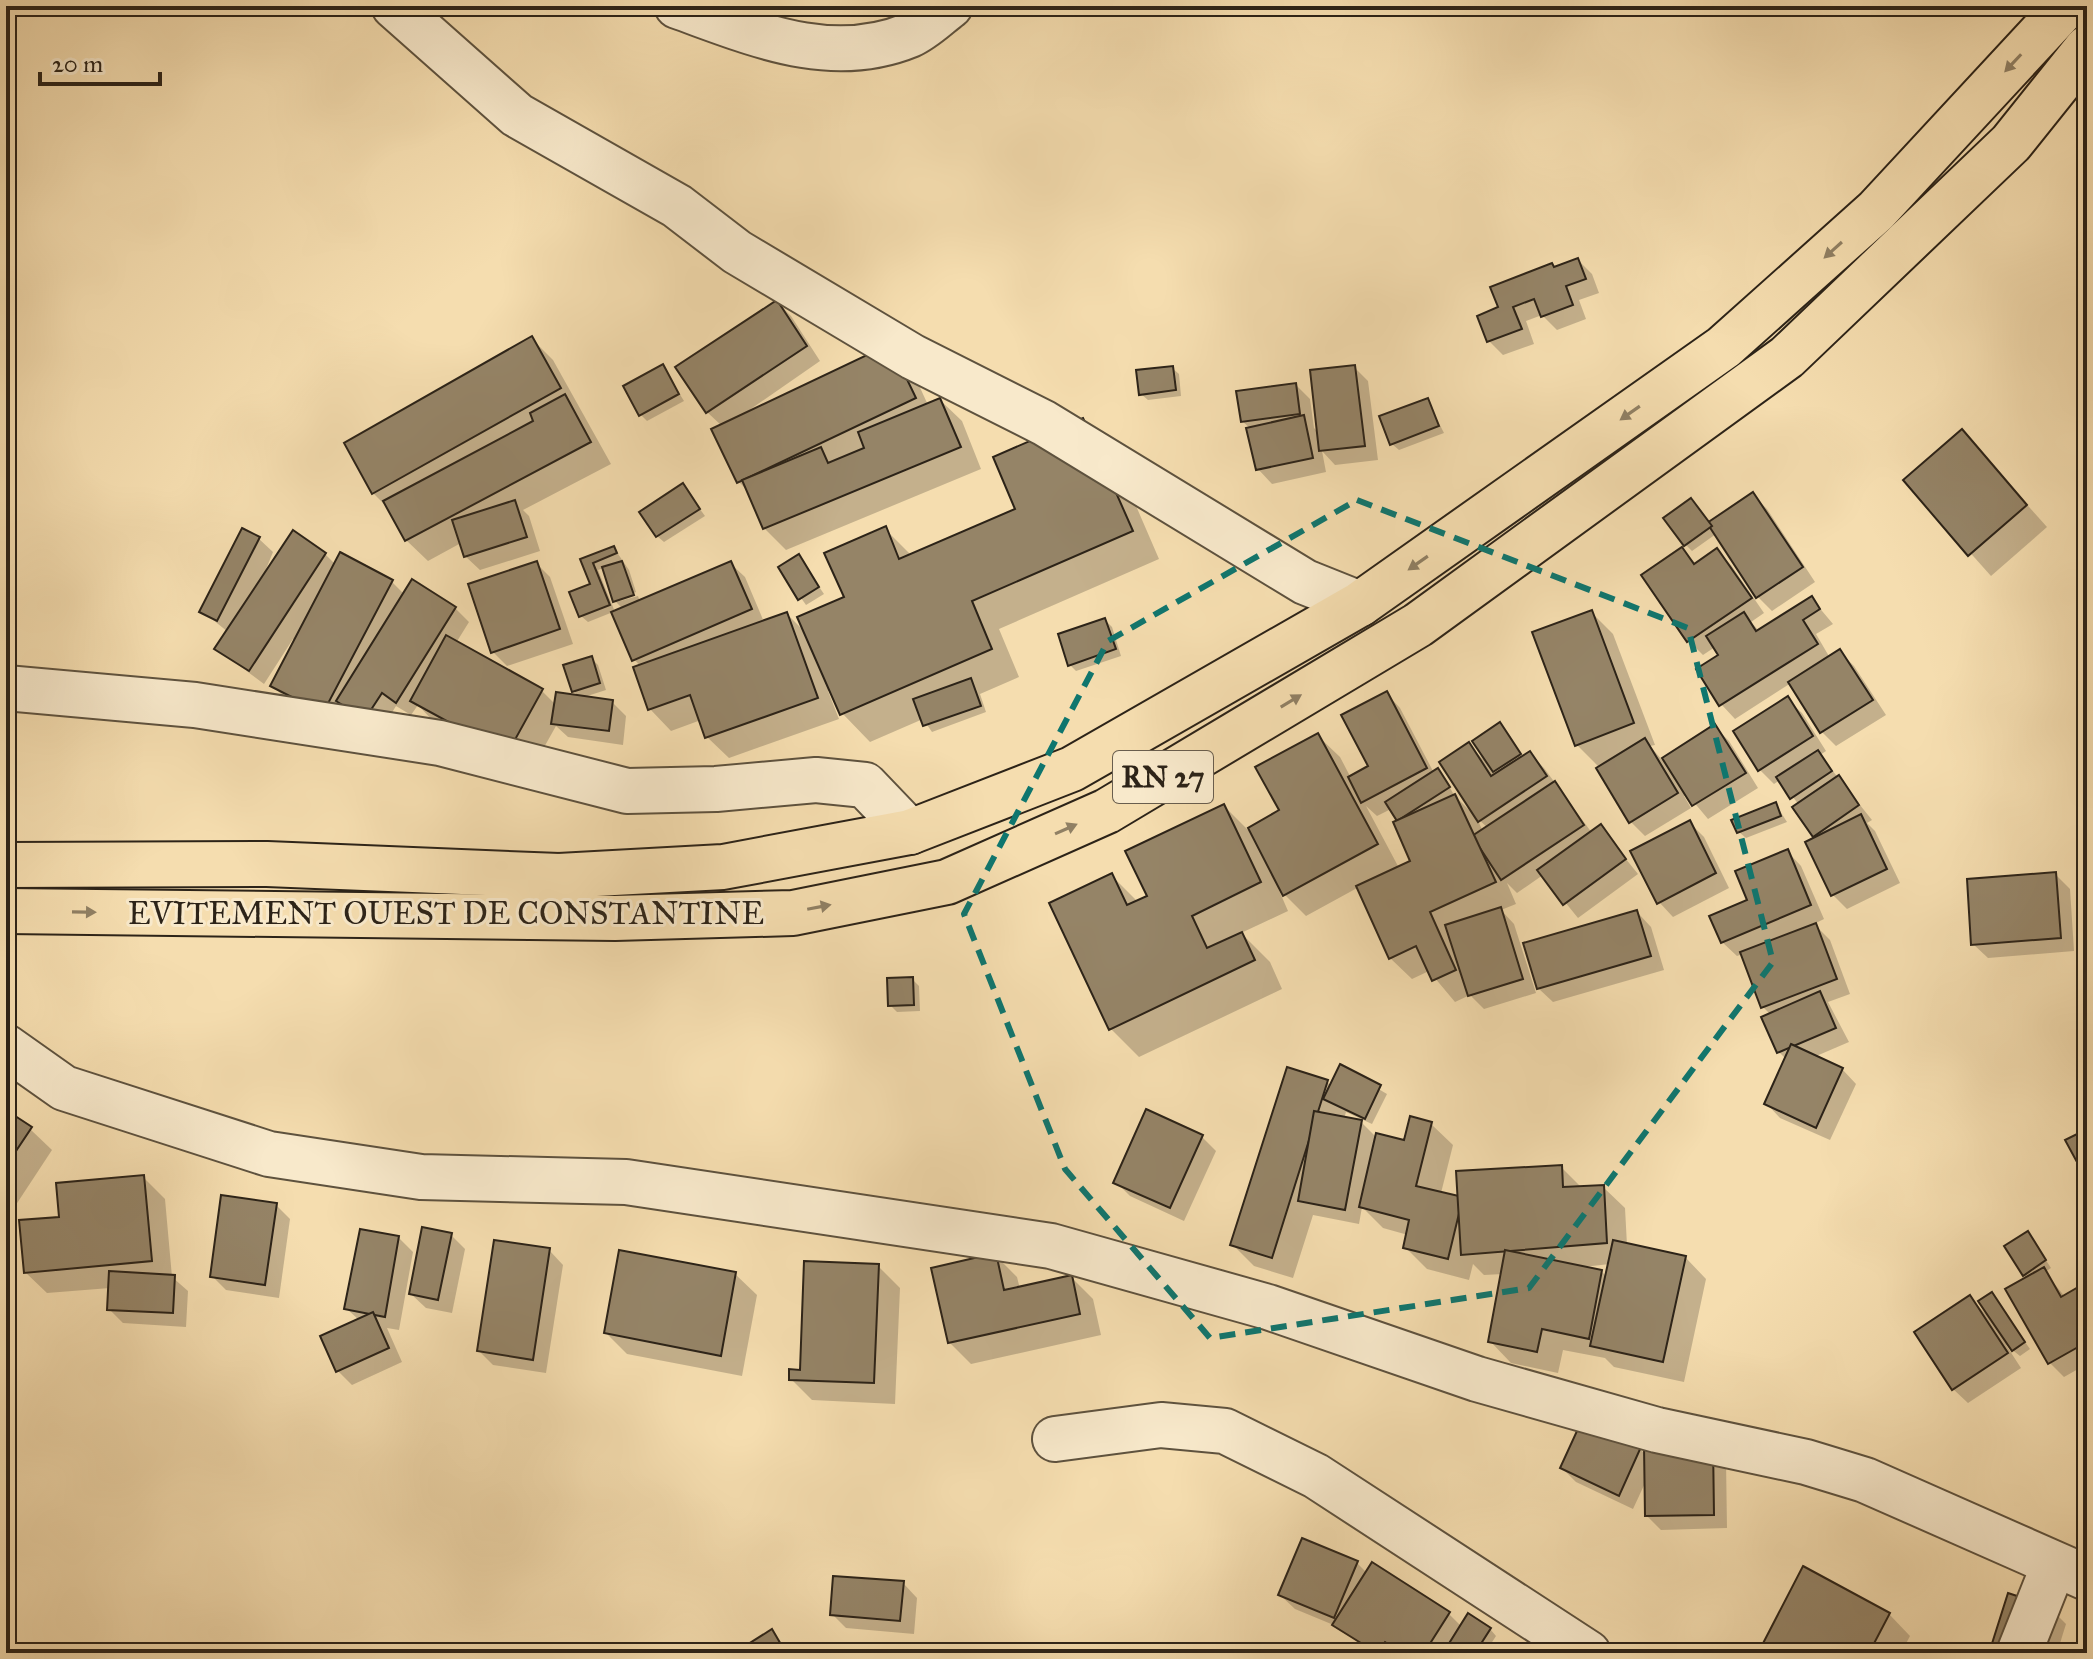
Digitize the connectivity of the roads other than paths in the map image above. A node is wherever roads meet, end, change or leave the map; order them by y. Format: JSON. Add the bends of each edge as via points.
{"nodes":[{"id":1,"x":394,"y":6,"type":"edge"},
{"id":2,"x":677,"y":6,"type":"edge"},
{"id":3,"x":950,"y":6,"type":"edge"},
{"id":4,"x":2066,"y":6,"type":"edge"},
{"id":5,"x":2087,"y":48,"type":"edge"},
{"id":6,"x":1360,"y":604,"type":"junction"},
{"id":7,"x":6,"y":688,"type":"edge"},
{"id":8,"x":910,"y":832,"type":"junction"},
{"id":9,"x":6,"y":865,"type":"edge"},
{"id":10,"x":6,"y":911,"type":"edge"},
{"id":11,"x":6,"y":1047,"type":"edge"},
{"id":12,"x":1055,"y":1439,"type":"dead end"},
{"id":13,"x":2070,"y":1571,"type":"edge"},
{"id":14,"x":1588,"y":1653,"type":"edge"},
{"id":15,"x":2019,"y":1653,"type":"edge"}],
"edges":[{"from":1,"to":6,"type":"street","via":[[517,115],[677,206],[737,252],[913,357],[1044,423],[1305,582]]},
{"from":2,"to":3,"type":"street","via":[[781,42],[859,50],[913,34]]},
{"from":4,"to":6,"type":"highway","name":"EVITEMENT OUEST DE CONSTANTINE","number":"RN 27","one_way":true,"via":[[1876,211],[1724,347]]},
{"from":10,"to":5,"type":"highway","name":"EVITEMENT OUEST DE CONSTANTINE","number":"RN 27","one_way":true,"via":[[645,918],[793,913],[947,882],[1107,811],[1418,625],[1787,357],[2011,143]]},
{"from":6,"to":8,"type":"highway","name":"EVITEMENT OUEST DE CONSTANTINE","number":"RN 27","via":[[1072,769]]},
{"from":7,"to":8,"type":"street","via":[[195,705],[440,743],[627,791],[816,780],[865,785]]},
{"from":8,"to":9,"type":"highway","name":"EVITEMENT OUEST DE CONSTANTINE","number":"RN 27","via":[[723,867],[559,876],[267,864]]},
{"from":11,"to":13,"type":"street","via":[[64,1088],[269,1154],[421,1177],[626,1182],[1051,1246],[1268,1307],[1492,1383],[1865,1480]]},
{"from":12,"to":14,"type":"street","via":[[1161,1425],[1225,1431],[1316,1476]]},
{"from":13,"to":15,"type":"street"}]}
